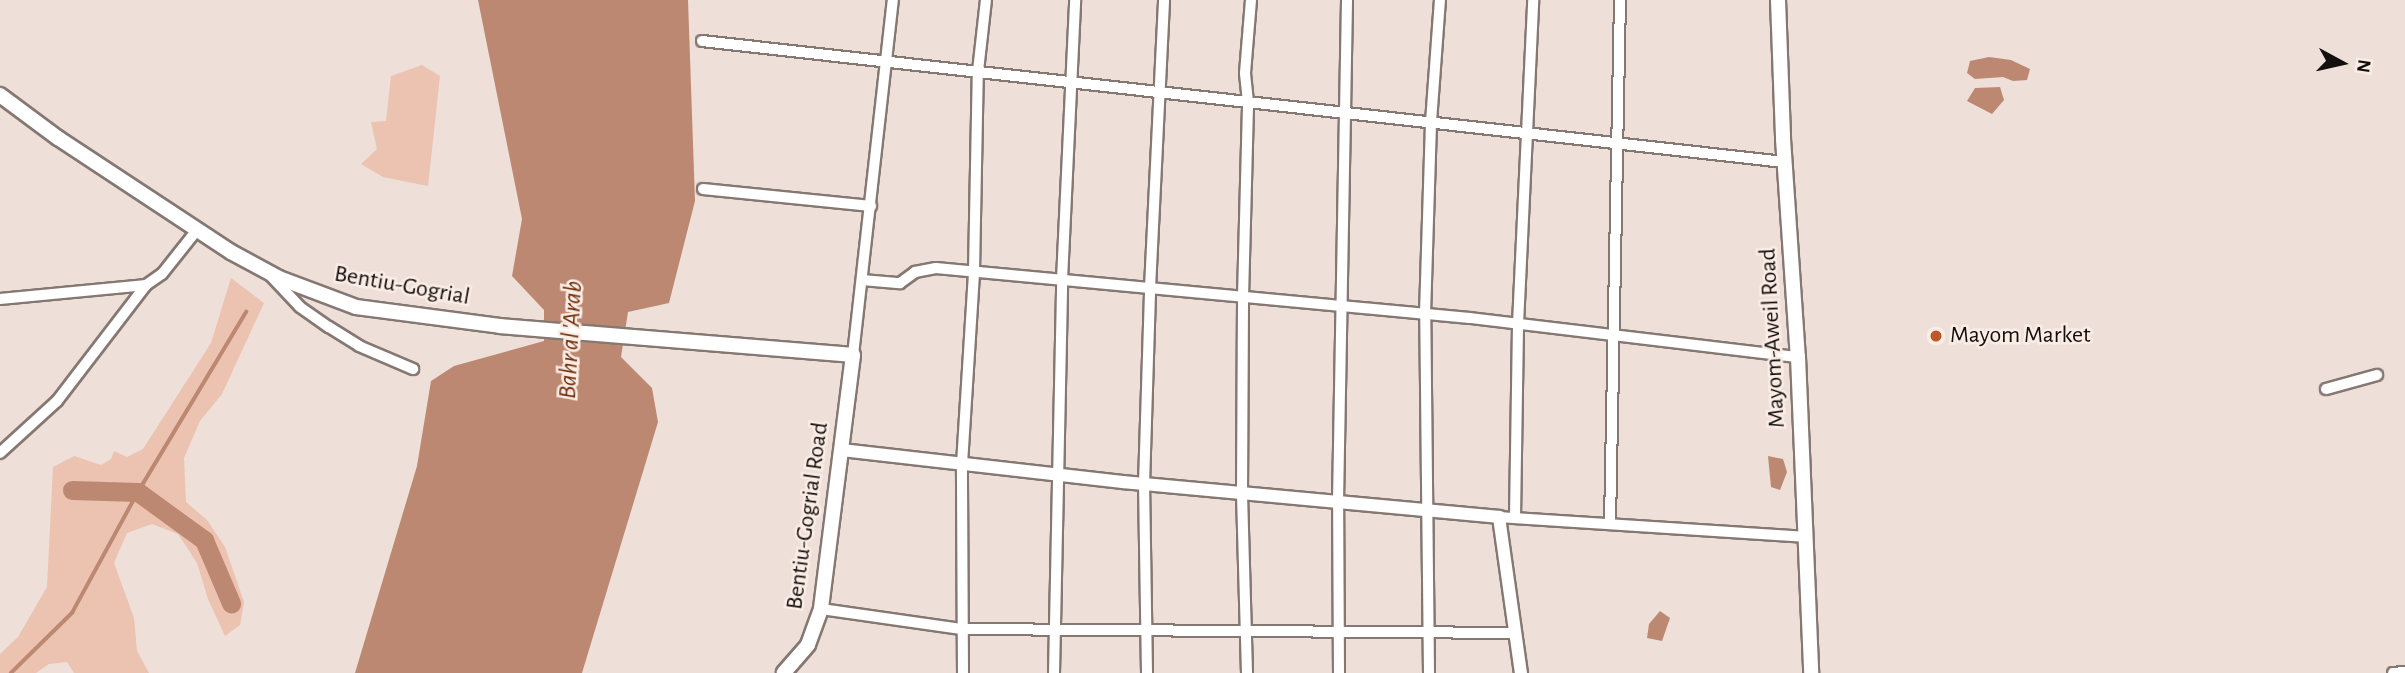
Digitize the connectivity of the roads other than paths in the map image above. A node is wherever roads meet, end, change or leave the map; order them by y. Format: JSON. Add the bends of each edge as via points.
{"nodes":[{"id":1,"x":893,"y":0,"type":"edge"},
{"id":2,"x":986,"y":0,"type":"edge"},
{"id":3,"x":1075,"y":0,"type":"edge"},
{"id":4,"x":1164,"y":0,"type":"edge"},
{"id":5,"x":1251,"y":0,"type":"edge"},
{"id":6,"x":1347,"y":0,"type":"edge"},
{"id":7,"x":1440,"y":0,"type":"edge"},
{"id":8,"x":1533,"y":0,"type":"edge"},
{"id":9,"x":1620,"y":0,"type":"edge"},
{"id":10,"x":1778,"y":0,"type":"edge"},
{"id":11,"x":702,"y":41,"type":"dead end"},
{"id":12,"x":888,"y":61,"type":"junction"},
{"id":13,"x":978,"y":71,"type":"junction"},
{"id":14,"x":1069,"y":82,"type":"junction"},
{"id":15,"x":1160,"y":92,"type":"junction"},
{"id":16,"x":0,"y":95,"type":"edge"},
{"id":17,"x":1248,"y":102,"type":"junction"},
{"id":18,"x":1343,"y":113,"type":"junction"},
{"id":19,"x":1431,"y":122,"type":"junction"},
{"id":20,"x":1528,"y":133,"type":"junction"},
{"id":21,"x":1617,"y":143,"type":"junction"},
{"id":22,"x":1784,"y":162,"type":"junction"},
{"id":23,"x":703,"y":189,"type":"dead end"},
{"id":24,"x":871,"y":206,"type":"junction"},
{"id":25,"x":197,"y":230,"type":"junction"},
{"id":26,"x":267,"y":271,"type":"junction"},
{"id":27,"x":974,"y":271,"type":"junction"},
{"id":28,"x":1062,"y":279,"type":"junction"},
{"id":29,"x":862,"y":280,"type":"junction"},
{"id":30,"x":146,"y":285,"type":"junction"},
{"id":31,"x":1150,"y":288,"type":"junction"},
{"id":32,"x":1243,"y":297,"type":"junction"},
{"id":33,"x":0,"y":299,"type":"edge"},
{"id":34,"x":1344,"y":306,"type":"junction"},
{"id":35,"x":1425,"y":314,"type":"junction"},
{"id":36,"x":1518,"y":324,"type":"junction"},
{"id":37,"x":1614,"y":335,"type":"junction"},
{"id":38,"x":853,"y":355,"type":"junction"},
{"id":39,"x":1798,"y":357,"type":"junction"},
{"id":40,"x":413,"y":369,"type":"dead end"},
{"id":41,"x":2377,"y":375,"type":"dead end"},
{"id":42,"x":2326,"y":389,"type":"dead end"},
{"id":43,"x":841,"y":450,"type":"junction"},
{"id":44,"x":0,"y":453,"type":"edge"},
{"id":45,"x":962,"y":464,"type":"junction"},
{"id":46,"x":1057,"y":475,"type":"junction"},
{"id":47,"x":1144,"y":484,"type":"junction"},
{"id":48,"x":1242,"y":493,"type":"junction"},
{"id":49,"x":1338,"y":502,"type":"junction"},
{"id":50,"x":1430,"y":510,"type":"junction"},
{"id":51,"x":1499,"y":517,"type":"junction"},
{"id":52,"x":1515,"y":517,"type":"junction"},
{"id":53,"x":1610,"y":524,"type":"junction"},
{"id":54,"x":1806,"y":537,"type":"junction"},
{"id":55,"x":821,"y":609,"type":"junction"},
{"id":56,"x":962,"y":629,"type":"junction"},
{"id":57,"x":1053,"y":629,"type":"junction"},
{"id":58,"x":1146,"y":630,"type":"junction"},
{"id":59,"x":1246,"y":630,"type":"junction"},
{"id":60,"x":1338,"y":632,"type":"junction"},
{"id":61,"x":1428,"y":632,"type":"junction"},
{"id":62,"x":1516,"y":633,"type":"junction"},
{"id":63,"x":2405,"y":672,"type":"edge"},
{"id":64,"x":784,"y":673,"type":"edge"},
{"id":65,"x":962,"y":673,"type":"edge"},
{"id":66,"x":1054,"y":673,"type":"edge"},
{"id":67,"x":1147,"y":673,"type":"edge"},
{"id":68,"x":1247,"y":673,"type":"edge"},
{"id":69,"x":1339,"y":673,"type":"edge"},
{"id":70,"x":1429,"y":673,"type":"edge"},
{"id":71,"x":1521,"y":673,"type":"edge"},
{"id":72,"x":1811,"y":673,"type":"edge"},
{"id":73,"x":2393,"y":673,"type":"edge"}],
"edges":[{"from":1,"to":12,"type":"street"},
{"from":2,"to":13,"type":"street"},
{"from":3,"to":14,"type":"street"},
{"from":4,"to":15,"type":"street"},
{"from":5,"to":17,"type":"street","via":[[1245,73]]},
{"from":6,"to":18,"type":"street"},
{"from":7,"to":19,"type":"street"},
{"from":8,"to":20,"type":"street"},
{"from":9,"to":21,"type":"street"},
{"from":10,"to":22,"type":"main road","name":"Mayom-Aweil Road"},
{"from":11,"to":12,"type":"street"},
{"from":12,"to":13,"type":"street"},
{"from":12,"to":24,"type":"street"},
{"from":13,"to":14,"type":"street"},
{"from":13,"to":27,"type":"street"},
{"from":14,"to":15,"type":"street"},
{"from":14,"to":28,"type":"street"},
{"from":15,"to":17,"type":"street"},
{"from":15,"to":31,"type":"street"},
{"from":16,"to":25,"type":"main road","name":"Bentiu-Gogrial"},
{"from":17,"to":18,"type":"street"},
{"from":17,"to":32,"type":"street"},
{"from":18,"to":19,"type":"street"},
{"from":18,"to":34,"type":"street"},
{"from":19,"to":20,"type":"street"},
{"from":19,"to":35,"type":"street"},
{"from":20,"to":21,"type":"street"},
{"from":20,"to":36,"type":"street"},
{"from":21,"to":22,"type":"street"},
{"from":21,"to":37,"type":"street"},
{"from":22,"to":39,"type":"main road","name":"Mayom-Aweil Road"},
{"from":23,"to":24,"type":"street"},
{"from":24,"to":29,"type":"street"},
{"from":25,"to":26,"type":"main road","name":"Bentiu-Gogrial"},
{"from":25,"to":30,"type":"street","via":[[162,274]]},
{"from":26,"to":38,"type":"main road","name":"Bentiu-Gogrial","via":[[356,307],[410,316]]},
{"from":26,"to":40,"type":"street","via":[[300,307],[329,327],[359,346]]},
{"from":27,"to":28,"type":"street"},
{"from":27,"to":29,"type":"street","via":[[936,268],[915,272],[900,283]]},
{"from":27,"to":45,"type":"street"},
{"from":28,"to":31,"type":"street"},
{"from":28,"to":46,"type":"street"},
{"from":29,"to":38,"type":"street"},
{"from":30,"to":33,"type":"street"},
{"from":30,"to":44,"type":"street","via":[[57,401]]},
{"from":31,"to":32,"type":"street"},
{"from":31,"to":47,"type":"street"},
{"from":32,"to":34,"type":"street"},
{"from":32,"to":48,"type":"street"},
{"from":34,"to":35,"type":"street"},
{"from":34,"to":49,"type":"street"},
{"from":35,"to":36,"type":"street"},
{"from":35,"to":50,"type":"street"},
{"from":36,"to":37,"type":"street"},
{"from":36,"to":52,"type":"street"},
{"from":37,"to":39,"type":"street"},
{"from":37,"to":53,"type":"street"},
{"from":38,"to":43,"type":"main road","name":"Bentiu-Gogrial Road"},
{"from":39,"to":54,"type":"main road","name":"Mayom-Aweil Road"},
{"from":41,"to":42,"type":"street"},
{"from":43,"to":45,"type":"street"},
{"from":43,"to":55,"type":"main road","name":"Bentiu-Gogrial Road"},
{"from":45,"to":46,"type":"street"},
{"from":45,"to":56,"type":"street"},
{"from":46,"to":47,"type":"street"},
{"from":46,"to":57,"type":"street"},
{"from":47,"to":48,"type":"street"},
{"from":47,"to":58,"type":"street"},
{"from":48,"to":49,"type":"street"},
{"from":48,"to":59,"type":"street"},
{"from":49,"to":50,"type":"street"},
{"from":49,"to":60,"type":"street"},
{"from":50,"to":51,"type":"street"},
{"from":50,"to":61,"type":"street"},
{"from":51,"to":52,"type":"street"},
{"from":51,"to":62,"type":"street"},
{"from":52,"to":53,"type":"street"},
{"from":53,"to":54,"type":"street"},
{"from":54,"to":72,"type":"main road","name":"Mayom-Aweil Road"},
{"from":55,"to":56,"type":"street"},
{"from":55,"to":64,"type":"main road","name":"Bentiu-Gogrial Road","via":[[808,645]]},
{"from":56,"to":57,"type":"street"},
{"from":56,"to":65,"type":"street"},
{"from":57,"to":58,"type":"street"},
{"from":57,"to":66,"type":"street"},
{"from":58,"to":59,"type":"street"},
{"from":58,"to":67,"type":"street"},
{"from":59,"to":60,"type":"street"},
{"from":59,"to":68,"type":"street"},
{"from":60,"to":61,"type":"street"},
{"from":60,"to":69,"type":"street"},
{"from":61,"to":62,"type":"street"},
{"from":61,"to":70,"type":"street"},
{"from":62,"to":71,"type":"street"},
{"from":63,"to":73,"type":"street"}]}
